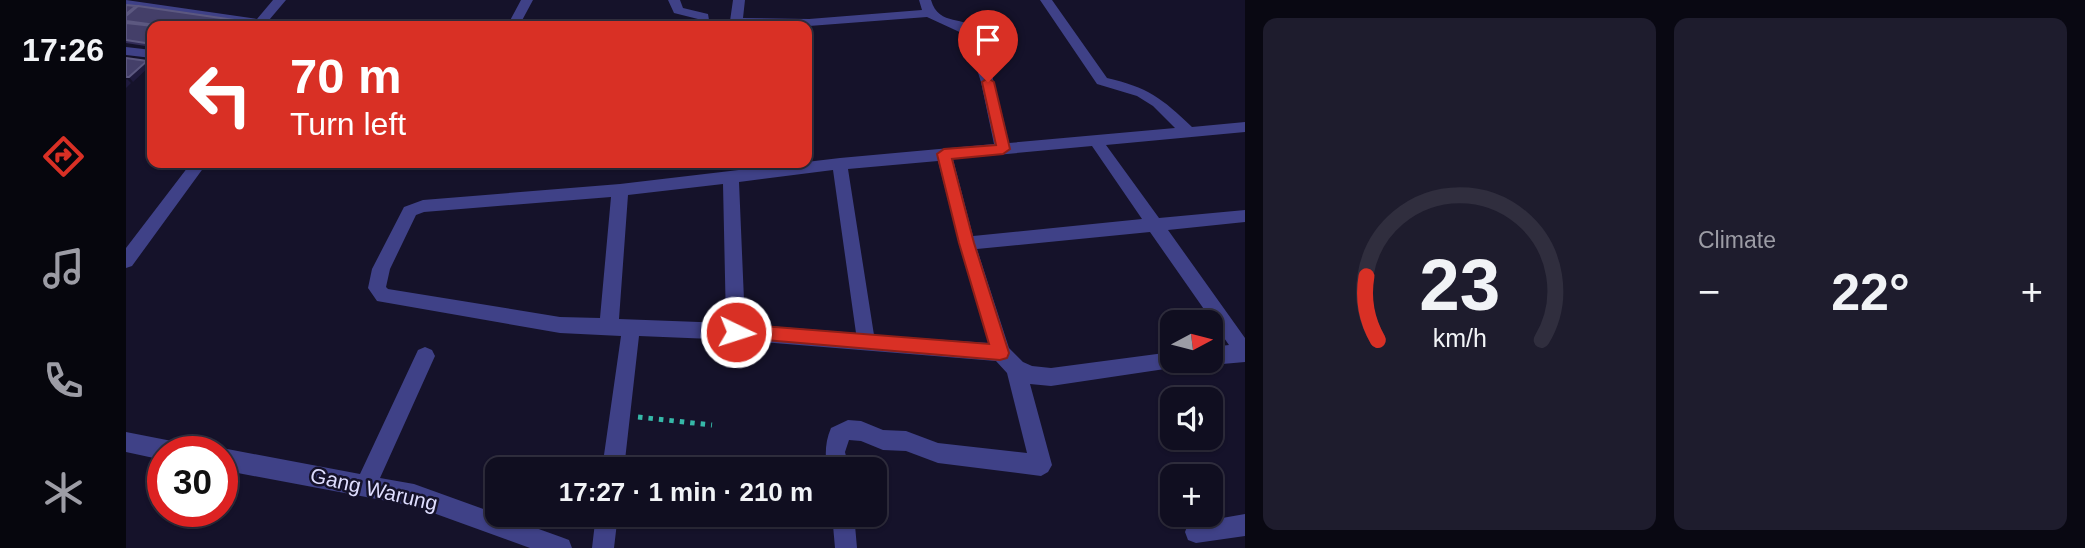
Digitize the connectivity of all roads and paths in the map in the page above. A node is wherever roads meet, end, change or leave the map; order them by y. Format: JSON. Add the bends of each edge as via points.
{"nodes":[{"id":1,"x":280,"y":0,"type":"edge"},
{"id":2,"x":527,"y":0,"type":"edge"},
{"id":3,"x":674,"y":0,"type":"edge"},
{"id":4,"x":739,"y":0,"type":"edge"},
{"id":5,"x":1046,"y":0,"type":"edge"},
{"id":6,"x":126,"y":4,"type":"edge"},
{"id":7,"x":927,"y":6,"type":"edge"},
{"id":8,"x":234,"y":21,"type":"edge"},
{"id":9,"x":262,"y":21,"type":"edge"},
{"id":10,"x":516,"y":21,"type":"edge"},
{"id":11,"x":704,"y":21,"type":"edge"},
{"id":12,"x":736,"y":21,"type":"edge"},
{"id":13,"x":812,"y":22,"type":"edge"},
{"id":14,"x":126,"y":51,"type":"edge"},
{"id":15,"x":147,"y":53,"type":"edge"},
{"id":16,"x":1245,"y":127,"type":"edge"},
{"id":17,"x":1188,"y":132,"type":"junction"},
{"id":18,"x":1096,"y":140,"type":"junction"},
{"id":19,"x":1003,"y":149,"type":"junction"},
{"id":20,"x":944,"y":154,"type":"junction"},
{"id":21,"x":840,"y":164,"type":"junction"},
{"id":22,"x":812,"y":167,"type":"edge"},
{"id":23,"x":195,"y":168,"type":"edge"},
{"id":24,"x":804,"y":168,"type":"edge"},
{"id":25,"x":731,"y":176,"type":"junction"},
{"id":26,"x":620,"y":190,"type":"junction"},
{"id":27,"x":1245,"y":216,"type":"edge"},
{"id":28,"x":1155,"y":225,"type":"junction"},
{"id":29,"x":126,"y":235,"type":"edge"},
{"id":30,"x":145,"y":236,"type":"junction"},
{"id":31,"x":967,"y":243,"type":"junction"},
{"id":32,"x":126,"y":261,"type":"edge"},
{"id":33,"x":609,"y":326,"type":"junction"},
{"id":34,"x":631,"y":327,"type":"junction"},
{"id":35,"x":736,"y":332,"type":"junction"},
{"id":36,"x":866,"y":341,"type":"junction"},
{"id":37,"x":1245,"y":352,"type":"edge"},
{"id":38,"x":1000,"y":353,"type":"junction"},
{"id":39,"x":1223,"y":355,"type":"edge"},
{"id":40,"x":425,"y":356,"type":"dead end"},
{"id":41,"x":1160,"y":362,"type":"edge"},
{"id":42,"x":1016,"y":368,"type":"junction"},
{"id":43,"x":620,"y":415,"type":"junction"},
{"id":44,"x":712,"y":425,"type":"dead end"},
{"id":45,"x":127,"y":445,"type":"edge"},
{"id":46,"x":147,"y":448,"type":"edge"},
{"id":47,"x":615,"y":457,"type":"edge"},
{"id":48,"x":836,"y":457,"type":"edge"},
{"id":49,"x":238,"y":462,"type":"edge"},
{"id":50,"x":366,"y":485,"type":"junction"},
{"id":51,"x":1245,"y":524,"type":"edge"},
{"id":52,"x":605,"y":527,"type":"edge"},
{"id":53,"x":844,"y":527,"type":"edge"},
{"id":54,"x":1196,"y":532,"type":"dead end"},
{"id":55,"x":561,"y":548,"type":"edge"},
{"id":56,"x":603,"y":548,"type":"edge"},
{"id":57,"x":846,"y":548,"type":"edge"}],
"edges":[{"from":1,"to":9,"type":"street"},
{"from":2,"to":10,"type":"street"},
{"from":3,"to":11,"type":"street","via":[[678,10],[704,17]]},
{"from":4,"to":12,"type":"street"},
{"from":5,"to":17,"type":"street","via":[[1102,81],[1149,94]]},
{"from":6,"to":8,"type":"street"},
{"from":7,"to":13,"type":"street","via":[[874,19]]},
{"from":7,"to":19,"type":"street","via":[[939,21],[972,33]]},
{"from":14,"to":15,"type":"street"},
{"from":16,"to":17,"type":"street"},
{"from":17,"to":18,"type":"street"},
{"from":18,"to":19,"type":"street"},
{"from":18,"to":28,"type":"street"},
{"from":19,"to":20,"type":"street"},
{"from":20,"to":21,"type":"street"},
{"from":20,"to":31,"type":"street"},
{"from":21,"to":22,"type":"street"},
{"from":21,"to":36,"type":"street"},
{"from":23,"to":30,"type":"street"},
{"from":24,"to":25,"type":"street"},
{"from":25,"to":26,"type":"street"},
{"from":25,"to":35,"type":"street"},
{"from":26,"to":33,"type":"street"},
{"from":26,"to":33,"type":"street","via":[[414,209],[382,269],[377,288],[383,296],[425,304],[560,326]]},
{"from":27,"to":28,"type":"street"},
{"from":28,"to":31,"type":"street"},
{"from":28,"to":37,"type":"street"},
{"from":29,"to":30,"type":"street"},
{"from":30,"to":32,"type":"street"},
{"from":31,"to":38,"type":"street"},
{"from":33,"to":34,"type":"street"},
{"from":34,"to":35,"type":"street"},
{"from":34,"to":43,"type":"street"},
{"from":35,"to":36,"type":"street"},
{"from":36,"to":38,"type":"street"},
{"from":37,"to":39,"type":"street"},
{"from":38,"to":42,"type":"street"},
{"from":40,"to":50,"type":"street"},
{"from":41,"to":42,"type":"street","via":[[1051,377]]},
{"from":42,"to":48,"type":"street","via":[[1041,465],[938,453],[861,430],[838,435]]},
{"from":43,"to":44,"type":"path"},
{"from":43,"to":47,"type":"street"},
{"from":45,"to":46,"type":"street"},
{"from":49,"to":50,"type":"street","name":"Gang Warung"},
{"from":50,"to":55,"type":"street","name":"Gang Warung","via":[[414,495]]},
{"from":51,"to":54,"type":"street"},
{"from":52,"to":56,"type":"street"},
{"from":53,"to":57,"type":"street"}]}
